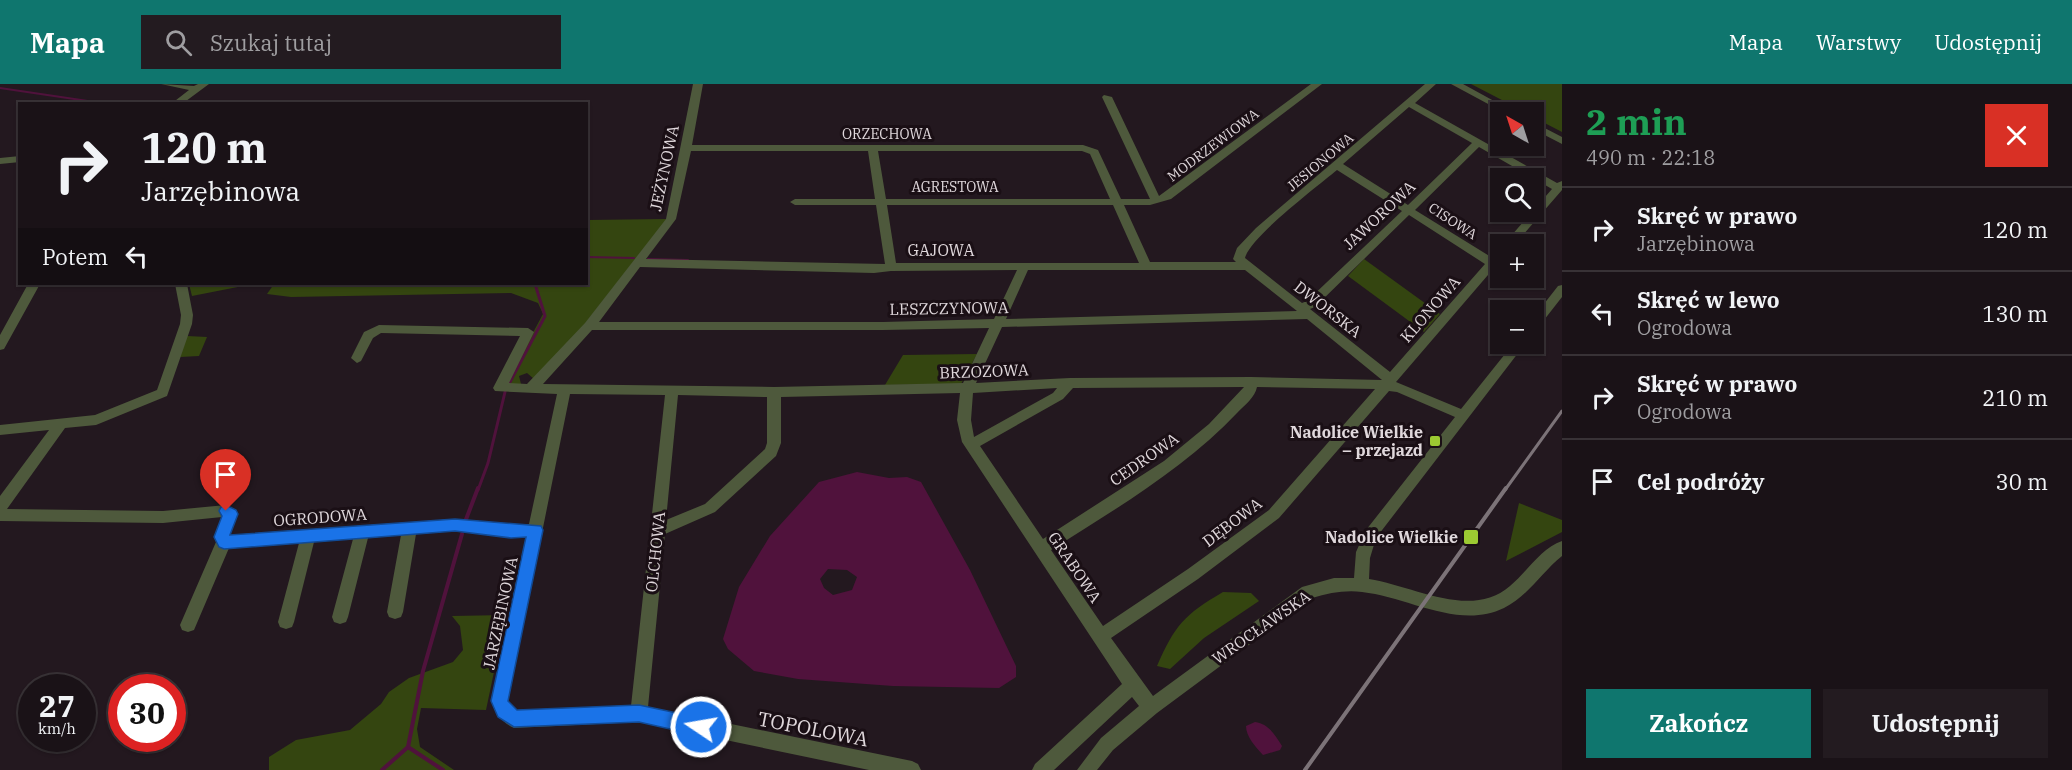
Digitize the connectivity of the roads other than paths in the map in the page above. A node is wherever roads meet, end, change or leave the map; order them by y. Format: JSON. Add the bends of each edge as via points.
{"nodes":[{"id":1,"x":166,"y":84,"type":"edge"},
{"id":2,"x":204,"y":84,"type":"edge"},
{"id":3,"x":698,"y":84,"type":"edge"},
{"id":4,"x":1317,"y":84,"type":"edge"},
{"id":5,"x":1431,"y":84,"type":"edge"},
{"id":6,"x":1456,"y":84,"type":"edge"},
{"id":7,"x":1467,"y":84,"type":"edge"},
{"id":8,"x":191,"y":88,"type":"dead end"},
{"id":9,"x":1107,"y":97,"type":"dead end"},
{"id":10,"x":179,"y":102,"type":"edge"},
{"id":11,"x":1490,"y":102,"type":"edge"},
{"id":12,"x":1501,"y":102,"type":"edge"},
{"id":13,"x":1410,"y":104,"type":"junction"},
{"id":14,"x":1544,"y":126,"type":"edge"},
{"id":15,"x":1544,"y":131,"type":"edge"},
{"id":16,"x":1562,"y":135,"type":"edge"},
{"id":17,"x":1562,"y":141,"type":"edge"},
{"id":18,"x":1478,"y":143,"type":"junction"},
{"id":19,"x":687,"y":148,"type":"junction"},
{"id":20,"x":873,"y":148,"type":"junction"},
{"id":21,"x":18,"y":159,"type":"edge"},
{"id":22,"x":0,"y":161,"type":"edge"},
{"id":23,"x":1337,"y":165,"type":"junction"},
{"id":24,"x":1560,"y":186,"type":"edge"},
{"id":25,"x":1158,"y":200,"type":"junction"},
{"id":26,"x":795,"y":202,"type":"dead end"},
{"id":27,"x":882,"y":202,"type":"junction"},
{"id":28,"x":1116,"y":202,"type":"junction"},
{"id":29,"x":1409,"y":210,"type":"junction"},
{"id":30,"x":1518,"y":234,"type":"edge"},
{"id":31,"x":1490,"y":256,"type":"edge"},
{"id":32,"x":638,"y":263,"type":"junction"},
{"id":33,"x":1146,"y":266,"type":"junction"},
{"id":34,"x":1244,"y":266,"type":"junction"},
{"id":35,"x":1490,"y":266,"type":"edge"},
{"id":36,"x":891,"y":267,"type":"junction"},
{"id":37,"x":1023,"y":267,"type":"junction"},
{"id":38,"x":33,"y":285,"type":"edge"},
{"id":39,"x":181,"y":285,"type":"edge"},
{"id":40,"x":1562,"y":289,"type":"edge"},
{"id":41,"x":1305,"y":312,"type":"junction"},
{"id":42,"x":1544,"y":312,"type":"edge"},
{"id":43,"x":998,"y":324,"type":"junction"},
{"id":44,"x":589,"y":326,"type":"junction"},
{"id":45,"x":0,"y":346,"type":"edge"},
{"id":46,"x":1511,"y":354,"type":"edge"},
{"id":47,"x":357,"y":358,"type":"dead end"},
{"id":48,"x":1251,"y":382,"type":"junction"},
{"id":49,"x":1388,"y":382,"type":"junction"},
{"id":50,"x":1070,"y":383,"type":"junction"},
{"id":51,"x":968,"y":388,"type":"junction"},
{"id":52,"x":530,"y":389,"type":"junction"},
{"id":53,"x":564,"y":390,"type":"junction"},
{"id":54,"x":672,"y":391,"type":"junction"},
{"id":55,"x":774,"y":392,"type":"junction"},
{"id":56,"x":1463,"y":415,"type":"junction"},
{"id":57,"x":61,"y":424,"type":"junction"},
{"id":58,"x":0,"y":430,"type":"edge"},
{"id":59,"x":971,"y":445,"type":"junction"},
{"id":60,"x":0,"y":507,"type":"edge"},
{"id":61,"x":0,"y":515,"type":"edge"},
{"id":62,"x":410,"y":528,"type":"junction"},
{"id":63,"x":535,"y":530,"type":"junction"},
{"id":64,"x":658,"y":530,"type":"junction"},
{"id":65,"x":362,"y":533,"type":"junction"},
{"id":66,"x":308,"y":536,"type":"junction"},
{"id":67,"x":224,"y":542,"type":"junction"},
{"id":68,"x":1562,"y":547,"type":"edge"},
{"id":69,"x":1041,"y":548,"type":"junction"},
{"id":70,"x":1362,"y":583,"type":"junction"},
{"id":71,"x":395,"y":612,"type":"dead end"},
{"id":72,"x":340,"y":616,"type":"dead end"},
{"id":73,"x":286,"y":622,"type":"dead end"},
{"id":74,"x":188,"y":625,"type":"dead end"},
{"id":75,"x":1101,"y":636,"type":"junction"},
{"id":76,"x":1133,"y":686,"type":"junction"},
{"id":77,"x":500,"y":701,"type":"joint"},
{"id":78,"x":1151,"y":707,"type":"junction"},
{"id":79,"x":639,"y":714,"type":"junction"},
{"id":80,"x":912,"y":770,"type":"edge"},
{"id":81,"x":1041,"y":770,"type":"edge"},
{"id":82,"x":1086,"y":770,"type":"edge"}],
"edges":[{"from":1,"to":8,"type":"street"},
{"from":2,"to":10,"type":"street"},
{"from":3,"to":19,"type":"street","name":"JEŻYNOWA"},
{"from":4,"to":25,"type":"street","name":"MODRZEWIOWA"},
{"from":5,"to":13,"type":"street","name":"JESIONOWA"},
{"from":6,"to":11,"type":"street"},
{"from":7,"to":12,"type":"street"},
{"from":9,"to":25,"type":"street"},
{"from":13,"to":18,"type":"street"},
{"from":13,"to":23,"type":"street","name":"JESIONOWA"},
{"from":14,"to":16,"type":"street"},
{"from":15,"to":17,"type":"street"},
{"from":18,"to":24,"type":"street"},
{"from":18,"to":29,"type":"street","name":"JAWOROWA"},
{"from":19,"to":20,"type":"street","name":"ORZECHOWA"},
{"from":19,"to":32,"type":"street","name":"JEŻYNOWA","via":[[670,219]]},
{"from":20,"to":27,"type":"street"},
{"from":20,"to":28,"type":"street","name":"ORZECHOWA","via":[[1088,150],[1094,152]]},
{"from":21,"to":22,"type":"street"},
{"from":23,"to":29,"type":"street","name":"CISOWA"},
{"from":23,"to":34,"type":"street","name":"JESIONOWA","via":[[1250,240],[1241,251],[1239,260]]},
{"from":24,"to":30,"type":"street"},
{"from":25,"to":28,"type":"street","name":"MODRZEWIOWA"},
{"from":26,"to":27,"type":"street","name":"AGRESTOWA"},
{"from":27,"to":28,"type":"street","name":"AGRESTOWA"},
{"from":27,"to":36,"type":"street"},
{"from":28,"to":33,"type":"street"},
{"from":29,"to":31,"type":"street","name":"CISOWA"},
{"from":29,"to":41,"type":"street","name":"JAWOROWA"},
{"from":32,"to":36,"type":"street","name":"GAJOWA"},
{"from":32,"to":44,"type":"street","name":"JEŻYNOWA"},
{"from":33,"to":34,"type":"street","name":"GAJOWA"},
{"from":33,"to":37,"type":"street","name":"GAJOWA"},
{"from":34,"to":41,"type":"street","name":"DWORSKA"},
{"from":35,"to":49,"type":"street","name":"KLONOWA"},
{"from":36,"to":37,"type":"street","name":"GAJOWA"},
{"from":37,"to":43,"type":"street","name":"GRABOWA"},
{"from":38,"to":45,"type":"street"},
{"from":39,"to":57,"type":"street","via":[[186,324],[162,393],[96,420]]},
{"from":40,"to":42,"type":"street"},
{"from":41,"to":43,"type":"street","name":"LESZCZYNOWA"},
{"from":41,"to":49,"type":"street","name":"DWORSKA"},
{"from":43,"to":44,"type":"street","name":"LESZCZYNOWA"},
{"from":43,"to":51,"type":"street","name":"GRABOWA","via":[[974,367]]},
{"from":44,"to":52,"type":"street","name":"JEŻYNOWA"},
{"from":46,"to":56,"type":"street"},
{"from":47,"to":52,"type":"street","name":"BRZOZOWA","via":[[368,335],[379,329],[528,332],[500,388]]},
{"from":48,"to":49,"type":"street","name":"BRZOZOWA"},
{"from":48,"to":50,"type":"street","name":"BRZOZOWA"},
{"from":48,"to":69,"type":"street","name":"CEDROWA","via":[[1250,391],[1179,458]]},
{"from":49,"to":56,"type":"street","name":"BRZOZOWA"},
{"from":49,"to":75,"type":"street","name":"DĘBOWA","via":[[1274,514]]},
{"from":50,"to":51,"type":"street","name":"BRZOZOWA"},
{"from":50,"to":59,"type":"street","via":[[1058,396]]},
{"from":51,"to":55,"type":"street","name":"BRZOZOWA"},
{"from":51,"to":59,"type":"street","name":"GRABOWA","via":[[964,425]]},
{"from":52,"to":53,"type":"street","name":"BRZOZOWA"},
{"from":53,"to":54,"type":"street","name":"BRZOZOWA"},
{"from":53,"to":63,"type":"street","name":"JARZĘBINOWA"},
{"from":54,"to":55,"type":"street","name":"BRZOZOWA"},
{"from":54,"to":64,"type":"street","name":"OLCHOWA"},
{"from":55,"to":64,"type":"street","via":[[771,452],[710,508]]},
{"from":56,"to":70,"type":"street","via":[[1371,534],[1363,551]]},
{"from":57,"to":58,"type":"street"},
{"from":57,"to":60,"type":"street"},
{"from":59,"to":69,"type":"street","name":"GRABOWA"},
{"from":61,"to":67,"type":"street","via":[[163,517],[226,511],[231,514],[222,537]]},
{"from":62,"to":63,"type":"street","name":"OGRODOWA","via":[[455,525]]},
{"from":62,"to":65,"type":"street","name":"OGRODOWA"},
{"from":62,"to":71,"type":"street"},
{"from":63,"to":77,"type":"street","name":"JARZĘBINOWA"},
{"from":64,"to":79,"type":"street","name":"OLCHOWA"},
{"from":65,"to":66,"type":"street","name":"OGRODOWA"},
{"from":65,"to":72,"type":"street"},
{"from":66,"to":67,"type":"street","name":"OGRODOWA"},
{"from":66,"to":73,"type":"street"},
{"from":67,"to":74,"type":"street"},
{"from":68,"to":70,"type":"street","name":"WROCŁAWSKA","via":[[1518,589],[1487,607],[1458,607]]},
{"from":69,"to":75,"type":"street","name":"GRABOWA"},
{"from":70,"to":78,"type":"street","name":"WROCŁAWSKA","via":[[1338,583],[1308,592]]},
{"from":75,"to":76,"type":"street","name":"GRABOWA"},
{"from":76,"to":78,"type":"street","name":"GRABOWA"},
{"from":76,"to":81,"type":"street"},
{"from":77,"to":79,"type":"street","name":"TOPOLOWA","via":[[514,719]]},
{"from":78,"to":82,"type":"street","name":"WROCŁAWSKA","via":[[1107,744]]},
{"from":79,"to":80,"type":"street","name":"TOPOLOWA"}]}
